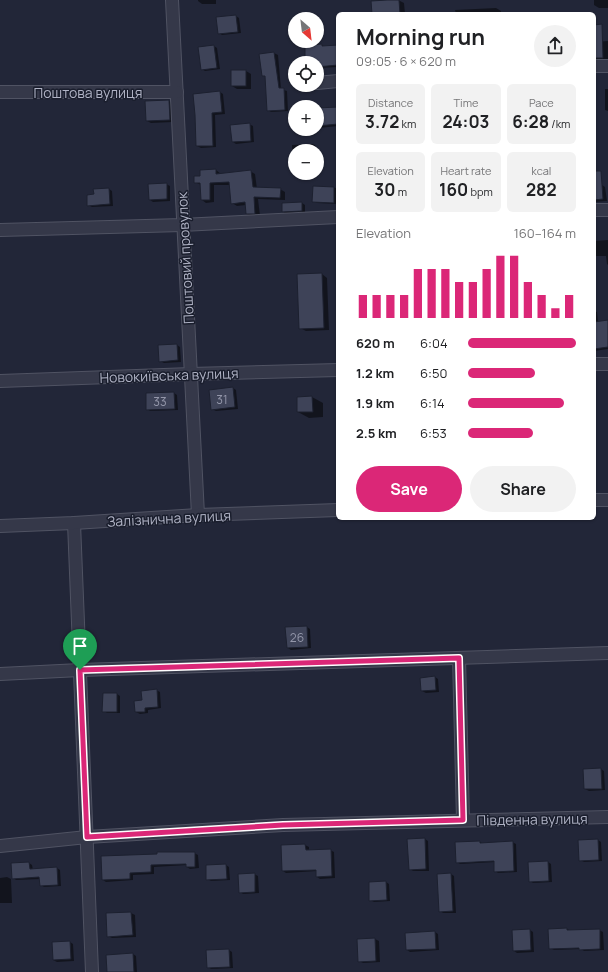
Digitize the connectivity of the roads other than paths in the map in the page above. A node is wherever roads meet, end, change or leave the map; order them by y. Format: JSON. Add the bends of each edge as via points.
{"nodes":[{"id":1,"x":172,"y":0,"type":"edge"},
{"id":2,"x":596,"y":66,"type":"edge"},
{"id":3,"x":608,"y":66,"type":"edge"},
{"id":4,"x":336,"y":82,"type":"edge"},
{"id":5,"x":324,"y":83,"type":"edge"},
{"id":6,"x":0,"y":92,"type":"edge"},
{"id":7,"x":177,"y":92,"type":"junction"},
{"id":8,"x":596,"y":210,"type":"edge"},
{"id":9,"x":608,"y":210,"type":"edge"},
{"id":10,"x":336,"y":217,"type":"edge"},
{"id":11,"x":182,"y":225,"type":"junction"},
{"id":12,"x":0,"y":230,"type":"edge"},
{"id":13,"x":596,"y":364,"type":"edge"},
{"id":14,"x":608,"y":364,"type":"edge"},
{"id":15,"x":336,"y":370,"type":"edge"},
{"id":16,"x":191,"y":374,"type":"junction"},
{"id":17,"x":0,"y":381,"type":"edge"},
{"id":18,"x":596,"y":500,"type":"edge"},
{"id":19,"x":608,"y":500,"type":"edge"},
{"id":20,"x":336,"y":510,"type":"edge"},
{"id":21,"x":198,"y":515,"type":"junction"},
{"id":22,"x":74,"y":523,"type":"junction"},
{"id":23,"x":0,"y":526,"type":"edge"},
{"id":24,"x":608,"y":653,"type":"edge"},
{"id":25,"x":459,"y":658,"type":"junction"},
{"id":26,"x":80,"y":670,"type":"junction"},
{"id":27,"x":0,"y":674,"type":"edge"},
{"id":28,"x":608,"y":817,"type":"edge"},
{"id":29,"x":463,"y":820,"type":"junction"},
{"id":30,"x":87,"y":837,"type":"junction"},
{"id":31,"x":0,"y":846,"type":"edge"},
{"id":32,"x":92,"y":972,"type":"edge"}],
"edges":[{"from":1,"to":7,"type":"street","name":"Поштовий провулок"},
{"from":2,"to":3,"type":"street"},
{"from":4,"to":5,"type":"street"},
{"from":6,"to":7,"type":"street","name":"Поштова вулиця"},
{"from":7,"to":11,"type":"street","name":"Поштовий провулок"},
{"from":8,"to":9,"type":"street"},
{"from":10,"to":11,"type":"street"},
{"from":11,"to":12,"type":"street"},
{"from":11,"to":16,"type":"street","name":"Поштовий провулок"},
{"from":13,"to":14,"type":"street"},
{"from":15,"to":16,"type":"street","name":"Новокиївська вулиця"},
{"from":16,"to":17,"type":"street","name":"Новокиївська вулиця"},
{"from":16,"to":21,"type":"street","name":"Поштовий провулок"},
{"from":18,"to":19,"type":"street"},
{"from":20,"to":21,"type":"street","name":"Залізнична вулиця"},
{"from":21,"to":22,"type":"street","name":"Залізнична вулиця"},
{"from":22,"to":23,"type":"street","name":"Залізнична вулиця"},
{"from":22,"to":26,"type":"street"},
{"from":24,"to":25,"type":"street"},
{"from":25,"to":26,"type":"street"},
{"from":25,"to":29,"type":"street"},
{"from":26,"to":27,"type":"street"},
{"from":26,"to":30,"type":"street"},
{"from":28,"to":29,"type":"street","name":"Південна вулиця"},
{"from":29,"to":30,"type":"street","name":"Південна вулиця","via":[[283,825]]},
{"from":30,"to":31,"type":"street","name":"Південна вулиця"},
{"from":30,"to":32,"type":"street"}]}
